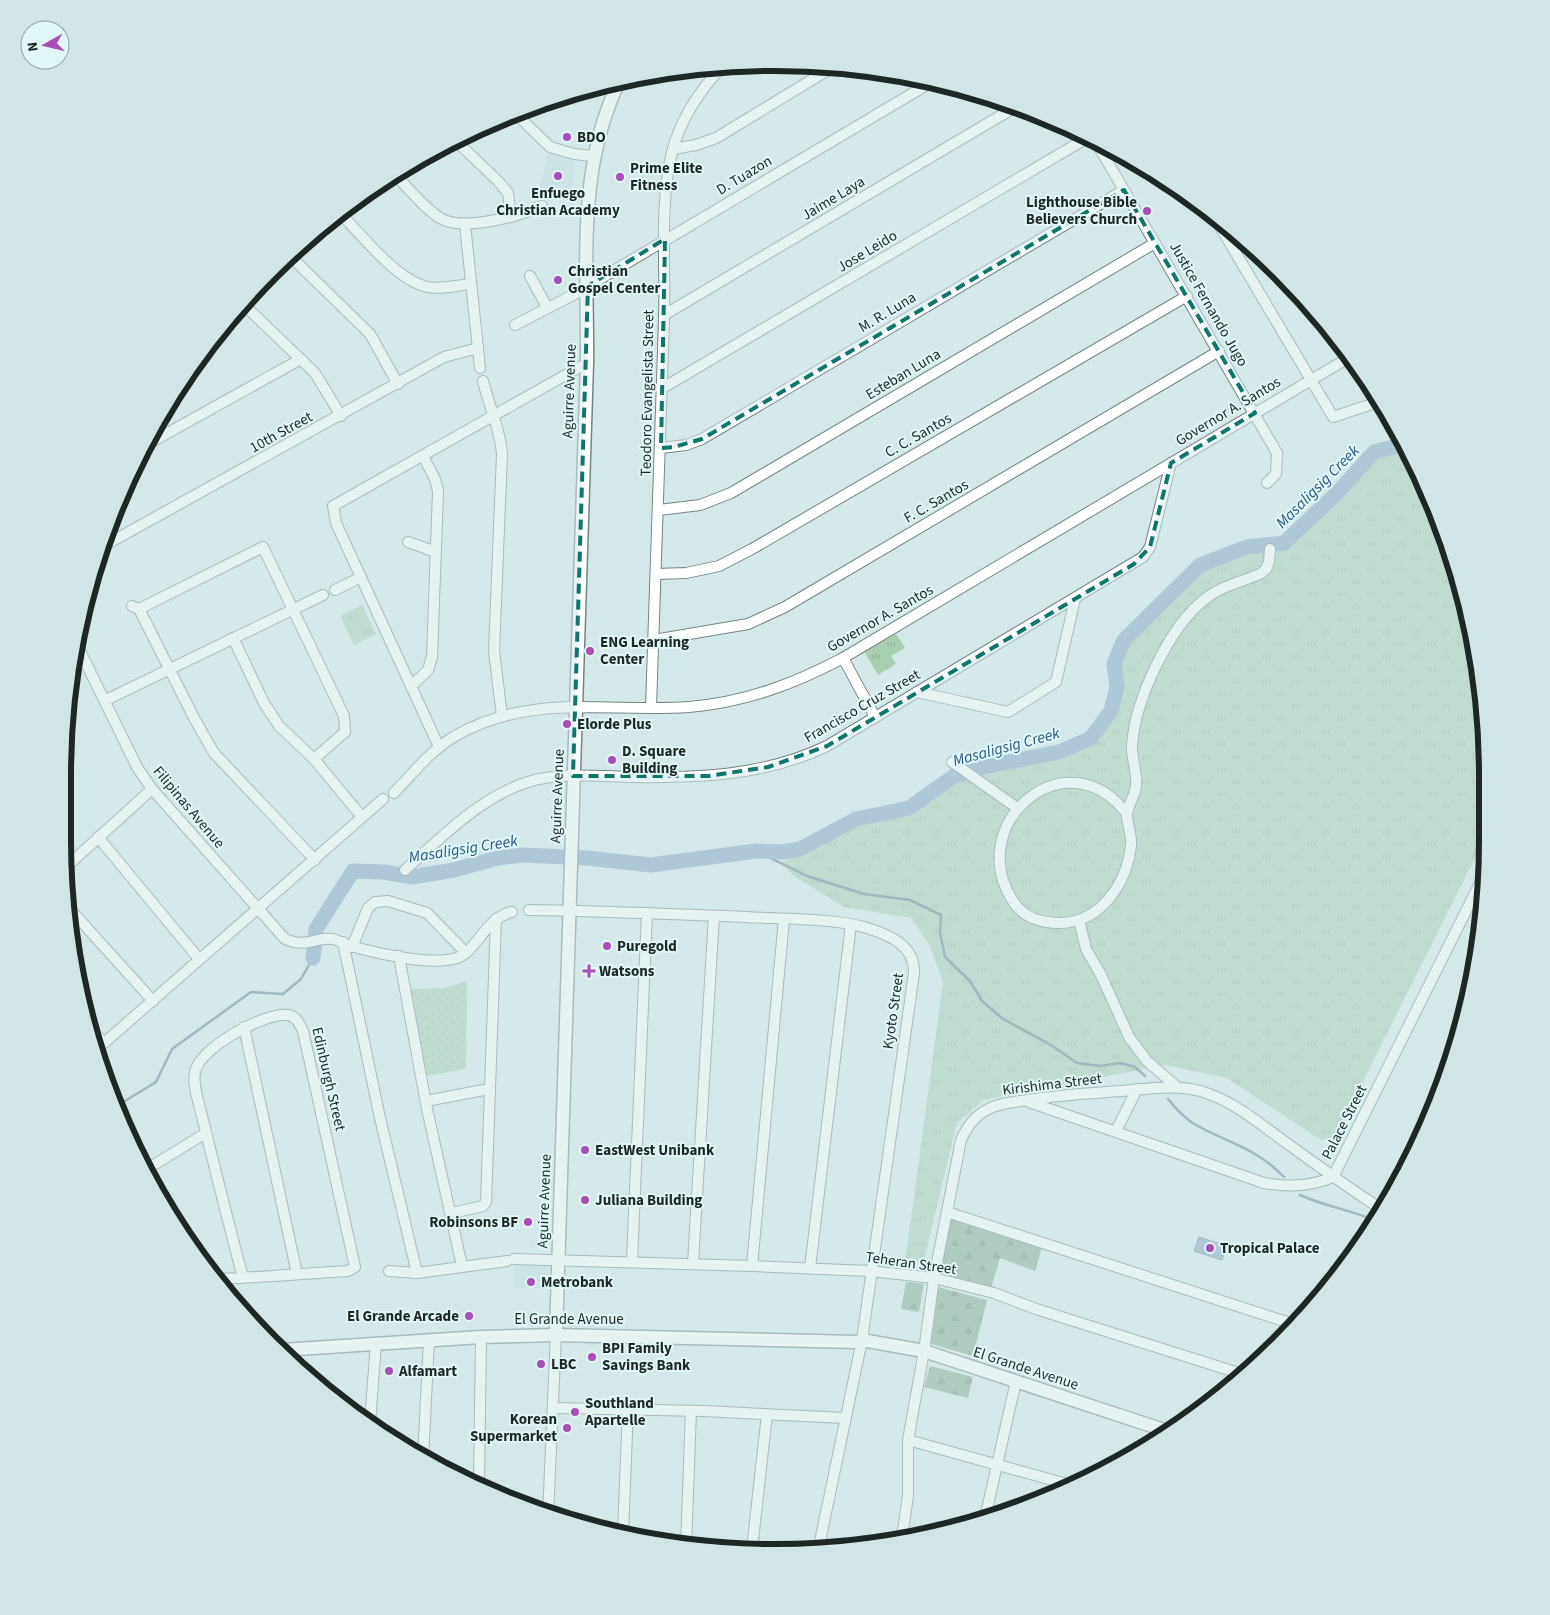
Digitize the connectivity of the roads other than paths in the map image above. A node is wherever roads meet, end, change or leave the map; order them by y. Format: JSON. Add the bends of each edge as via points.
{"nodes":[{"id":1,"x":825,"y":73,"type":"edge"},
{"id":2,"x":716,"y":74,"type":"edge"},
{"id":3,"x":923,"y":87,"type":"edge"},
{"id":4,"x":615,"y":90,"type":"edge"},
{"id":5,"x":1008,"y":111,"type":"edge"},
{"id":6,"x":522,"y":119,"type":"edge"},
{"id":7,"x":1081,"y":142,"type":"edge"},
{"id":8,"x":461,"y":146,"type":"edge"},
{"id":9,"x":672,"y":149,"type":"junction"},
{"id":10,"x":1102,"y":153,"type":"edge"},
{"id":11,"x":593,"y":156,"type":"junction"},
{"id":12,"x":400,"y":180,"type":"edge"},
{"id":13,"x":1124,"y":190,"type":"junction"},
{"id":14,"x":542,"y":206,"type":"dead end"},
{"id":15,"x":511,"y":217,"type":"junction"},
{"id":16,"x":345,"y":218,"type":"edge"},
{"id":17,"x":465,"y":224,"type":"junction"},
{"id":18,"x":1225,"y":235,"type":"edge"},
{"id":19,"x":665,"y":239,"type":"junction"},
{"id":20,"x":1155,"y":243,"type":"junction"},
{"id":21,"x":295,"y":261,"type":"edge"},
{"id":22,"x":530,"y":276,"type":"dead end"},
{"id":23,"x":471,"y":284,"type":"junction"},
{"id":24,"x":588,"y":286,"type":"junction"},
{"id":25,"x":1187,"y":296,"type":"junction"},
{"id":26,"x":546,"y":307,"type":"junction"},
{"id":27,"x":248,"y":309,"type":"edge"},
{"id":28,"x":664,"y":315,"type":"junction"},
{"id":29,"x":515,"y":325,"type":"dead end"},
{"id":30,"x":478,"y":348,"type":"junction"},
{"id":31,"x":1219,"y":352,"type":"junction"},
{"id":32,"x":301,"y":359,"type":"junction"},
{"id":33,"x":1343,"y":361,"type":"edge"},
{"id":34,"x":586,"y":363,"type":"junction"},
{"id":35,"x":480,"y":368,"type":"dead end"},
{"id":36,"x":1311,"y":379,"type":"junction"},
{"id":37,"x":483,"y":381,"type":"dead end"},
{"id":38,"x":398,"y":384,"type":"junction"},
{"id":39,"x":661,"y":389,"type":"junction"},
{"id":40,"x":1372,"y":404,"type":"edge"},
{"id":41,"x":1255,"y":413,"type":"junction"},
{"id":42,"x":341,"y":416,"type":"junction"},
{"id":43,"x":493,"y":416,"type":"junction"},
{"id":44,"x":157,"y":440,"type":"edge"},
{"id":45,"x":661,"y":448,"type":"junction"},
{"id":46,"x":423,"y":456,"type":"junction"},
{"id":47,"x":1171,"y":463,"type":"junction"},
{"id":48,"x":1268,"y":483,"type":"dead end"},
{"id":49,"x":659,"y":510,"type":"junction"},
{"id":50,"x":113,"y":538,"type":"edge"},
{"id":51,"x":408,"y":542,"type":"dead end"},
{"id":52,"x":1270,"y":549,"type":"dead end"},
{"id":53,"x":436,"y":552,"type":"junction"},
{"id":54,"x":656,"y":574,"type":"junction"},
{"id":55,"x":361,"y":577,"type":"junction"},
{"id":56,"x":335,"y":590,"type":"dead end"},
{"id":57,"x":323,"y":595,"type":"dead end"},
{"id":58,"x":1075,"y":599,"type":"junction"},
{"id":59,"x":294,"y":609,"type":"junction"},
{"id":60,"x":233,"y":638,"type":"junction"},
{"id":61,"x":654,"y":640,"type":"junction"},
{"id":62,"x":82,"y":655,"type":"edge"},
{"id":63,"x":843,"y":658,"type":"junction"},
{"id":64,"x":169,"y":670,"type":"junction"},
{"id":65,"x":411,"y":686,"type":"junction"},
{"id":66,"x":917,"y":692,"type":"junction"},
{"id":67,"x":106,"y":700,"type":"junction"},
{"id":68,"x":576,"y":706,"type":"junction"},
{"id":69,"x":652,"y":707,"type":"junction"},
{"id":70,"x":502,"y":716,"type":"junction"},
{"id":71,"x":875,"y":717,"type":"junction"},
{"id":72,"x":439,"y":747,"type":"junction"},
{"id":73,"x":314,"y":760,"type":"junction"},
{"id":74,"x":956,"y":764,"type":"dead end"},
{"id":75,"x":574,"y":776,"type":"junction"},
{"id":76,"x":152,"y":789,"type":"junction"},
{"id":77,"x":394,"y":793,"type":"dead end"},
{"id":78,"x":383,"y":799,"type":"dead end"},
{"id":79,"x":1017,"y":808,"type":"junction"},
{"id":80,"x":1127,"y":814,"type":"junction"},
{"id":81,"x":362,"y":817,"type":"junction"},
{"id":82,"x":98,"y":837,"type":"junction"},
{"id":83,"x":315,"y":860,"type":"junction"},
{"id":84,"x":72,"y":861,"type":"edge"},
{"id":85,"x":405,"y":870,"type":"dead end"},
{"id":86,"x":1477,"y":890,"type":"edge"},
{"id":87,"x":257,"y":910,"type":"junction"},
{"id":88,"x":529,"y":910,"type":"dead end"},
{"id":89,"x":569,"y":910,"type":"junction"},
{"id":90,"x":512,"y":912,"type":"dead end"},
{"id":91,"x":647,"y":913,"type":"junction"},
{"id":92,"x":76,"y":915,"type":"edge"},
{"id":93,"x":714,"y":916,"type":"junction"},
{"id":94,"x":496,"y":919,"type":"junction"},
{"id":95,"x":784,"y":919,"type":"junction"},
{"id":96,"x":1079,"y":920,"type":"junction"},
{"id":97,"x":851,"y":924,"type":"junction"},
{"id":98,"x":347,"y":944,"type":"junction"},
{"id":99,"x":466,"y":952,"type":"junction"},
{"id":100,"x":398,"y":956,"type":"junction"},
{"id":101,"x":199,"y":959,"type":"junction"},
{"id":102,"x":153,"y":1001,"type":"junction"},
{"id":103,"x":244,"y":1027,"type":"junction"},
{"id":104,"x":100,"y":1039,"type":"edge"},
{"id":105,"x":1178,"y":1087,"type":"junction"},
{"id":106,"x":489,"y":1089,"type":"junction"},
{"id":107,"x":1137,"y":1090,"type":"junction"},
{"id":108,"x":426,"y":1101,"type":"junction"},
{"id":109,"x":1025,"y":1101,"type":"junction"},
{"id":110,"x":1116,"y":1130,"type":"junction"},
{"id":111,"x":206,"y":1133,"type":"junction"},
{"id":112,"x":153,"y":1167,"type":"edge"},
{"id":113,"x":1333,"y":1177,"type":"junction"},
{"id":114,"x":1376,"y":1205,"type":"edge"},
{"id":115,"x":947,"y":1212,"type":"junction"},
{"id":116,"x":452,"y":1213,"type":"junction"},
{"id":117,"x":559,"y":1260,"type":"junction"},
{"id":118,"x":632,"y":1261,"type":"junction"},
{"id":119,"x":693,"y":1263,"type":"junction"},
{"id":120,"x":462,"y":1266,"type":"junction"},
{"id":121,"x":752,"y":1266,"type":"junction"},
{"id":122,"x":810,"y":1268,"type":"junction"},
{"id":123,"x":389,"y":1271,"type":"dead end"},
{"id":124,"x":870,"y":1271,"type":"junction"},
{"id":125,"x":417,"y":1273,"type":"junction"},
{"id":126,"x":297,"y":1274,"type":"junction"},
{"id":127,"x":243,"y":1278,"type":"junction"},
{"id":128,"x":934,"y":1278,"type":"junction"},
{"id":129,"x":226,"y":1279,"type":"edge"},
{"id":130,"x":1287,"y":1322,"type":"edge"},
{"id":131,"x":556,"y":1335,"type":"junction"},
{"id":132,"x":481,"y":1337,"type":"junction"},
{"id":133,"x":429,"y":1340,"type":"junction"},
{"id":134,"x":376,"y":1343,"type":"junction"},
{"id":135,"x":863,"y":1343,"type":"junction"},
{"id":136,"x":290,"y":1349,"type":"edge"},
{"id":137,"x":924,"y":1351,"type":"junction"},
{"id":138,"x":1235,"y":1372,"type":"edge"},
{"id":139,"x":1016,"y":1381,"type":"junction"},
{"id":140,"x":553,"y":1408,"type":"junction"},
{"id":141,"x":628,"y":1409,"type":"junction"},
{"id":142,"x":691,"y":1411,"type":"junction"},
{"id":143,"x":369,"y":1414,"type":"edge"},
{"id":144,"x":767,"y":1414,"type":"junction"},
{"id":145,"x":845,"y":1418,"type":"junction"},
{"id":146,"x":1159,"y":1429,"type":"edge"},
{"id":147,"x":908,"y":1440,"type":"junction"},
{"id":148,"x":423,"y":1449,"type":"edge"},
{"id":149,"x":997,"y":1465,"type":"junction"},
{"id":150,"x":479,"y":1478,"type":"edge"},
{"id":151,"x":1061,"y":1483,"type":"edge"},
{"id":152,"x":548,"y":1506,"type":"edge"},
{"id":153,"x":987,"y":1511,"type":"edge"},
{"id":154,"x":624,"y":1527,"type":"edge"},
{"id":155,"x":903,"y":1532,"type":"edge"},
{"id":156,"x":686,"y":1538,"type":"edge"},
{"id":157,"x":820,"y":1542,"type":"edge"},
{"id":158,"x":753,"y":1543,"type":"edge"}],
"edges":[{"from":1,"to":9,"type":"street","via":[[716,138]]},
{"from":2,"to":9,"type":"street","name":"Teodoro Evangelista Street","via":[[698,96]]},
{"from":3,"to":19,"type":"street","name":"D. Tuazon"},
{"from":4,"to":11,"type":"street","name":"Aguirre Avenue","via":[[602,120]]},
{"from":5,"to":28,"type":"street","name":"Jaime Laya"},
{"from":6,"to":11,"type":"street","via":[[550,147]]},
{"from":7,"to":39,"type":"street","name":"Jose Leido"},
{"from":8,"to":15,"type":"street","via":[[508,193]]},
{"from":9,"to":19,"type":"street","name":"Teodoro Evangelista Street","via":[[665,194]]},
{"from":10,"to":13,"type":"street","name":"Justice Fernando Jugo"},
{"from":11,"to":24,"type":"street","name":"Aguirre Avenue","via":[[588,202]]},
{"from":12,"to":17,"type":"street","via":[[446,221]]},
{"from":13,"to":20,"type":"street","name":"Justice Fernando Jugo"},
{"from":13,"to":45,"type":"street","name":"M. R. Luna","via":[[702,439]]},
{"from":14,"to":15,"type":"street"},
{"from":15,"to":17,"type":"street"},
{"from":16,"to":23,"type":"street","via":[[397,270],[417,284],[429,288]]},
{"from":17,"to":23,"type":"street"},
{"from":18,"to":36,"type":"street"},
{"from":19,"to":24,"type":"street","name":"D. Tuazon"},
{"from":19,"to":28,"type":"street","name":"Teodoro Evangelista Street"},
{"from":20,"to":25,"type":"street","name":"Justice Fernando Jugo"},
{"from":20,"to":49,"type":"street","name":"Esteban Luna","via":[[731,493],[700,505]]},
{"from":21,"to":38,"type":"street","via":[[370,334]]},
{"from":22,"to":26,"type":"street"},
{"from":23,"to":30,"type":"street"},
{"from":24,"to":26,"type":"street","name":"D. Tuazon"},
{"from":24,"to":34,"type":"street","name":"Aguirre Avenue"},
{"from":25,"to":31,"type":"street","name":"Justice Fernando Jugo"},
{"from":25,"to":54,"type":"street","name":"C. C. Santos","via":[[752,549],[719,566],[686,573]]},
{"from":26,"to":29,"type":"street","name":"D. Tuazon"},
{"from":27,"to":32,"type":"street"},
{"from":28,"to":39,"type":"street","name":"Teodoro Evangelista Street"},
{"from":30,"to":35,"type":"street"},
{"from":30,"to":38,"type":"street","name":"10th Street","via":[[444,357]]},
{"from":31,"to":41,"type":"street","name":"Justice Fernando Jugo"},
{"from":31,"to":61,"type":"street","name":"F. C. Santos","via":[[785,607],[748,624]]},
{"from":32,"to":42,"type":"street","via":[[324,386]]},
{"from":32,"to":44,"type":"street"},
{"from":33,"to":36,"type":"street","name":"Governor A. Santos"},
{"from":34,"to":43,"type":"street"},
{"from":34,"to":68,"type":"street","name":"Aguirre Avenue"},
{"from":36,"to":40,"type":"street","via":[[1333,417]]},
{"from":36,"to":41,"type":"street","name":"Governor A. Santos"},
{"from":37,"to":43,"type":"street"},
{"from":38,"to":42,"type":"street","name":"10th Street"},
{"from":39,"to":45,"type":"street","name":"Teodoro Evangelista Street"},
{"from":41,"to":47,"type":"street","name":"Governor A. Santos"},
{"from":41,"to":48,"type":"street","name":"Justice Fernando Jugo","via":[[1277,453],[1276,474]]},
{"from":42,"to":50,"type":"street","name":"10th Street"},
{"from":43,"to":46,"type":"street"},
{"from":43,"to":70,"type":"street","via":[[500,432],[502,454],[494,651]]},
{"from":45,"to":49,"type":"street","name":"Teodoro Evangelista Street"},
{"from":46,"to":53,"type":"street","via":[[436,479],[438,491]]},
{"from":46,"to":55,"type":"street","via":[[333,506],[336,523]]},
{"from":47,"to":58,"type":"street","name":"Francisco Cruz Street","via":[[1150,547],[1134,564]]},
{"from":47,"to":63,"type":"street","name":"Governor A. Santos"},
{"from":49,"to":54,"type":"street","name":"Teodoro Evangelista Street"},
{"from":51,"to":53,"type":"street"},
{"from":52,"to":80,"type":"street","via":[[1266,569],[1204,599],[1173,636],[1160,658],[1150,679],[1134,734],[1132,756],[1136,786]]},
{"from":53,"to":65,"type":"street","via":[[432,657],[428,670]]},
{"from":54,"to":61,"type":"street","name":"Teodoro Evangelista Street"},
{"from":55,"to":56,"type":"street"},
{"from":55,"to":65,"type":"street"},
{"from":57,"to":59,"type":"street"},
{"from":58,"to":66,"type":"street","name":"Francisco Cruz Street"},
{"from":58,"to":66,"type":"street","via":[[1056,682],[1008,712]]},
{"from":59,"to":60,"type":"street"},
{"from":59,"to":64,"type":"street","via":[[263,547],[136,607]]},
{"from":59,"to":73,"type":"street","via":[[344,716],[344,732]]},
{"from":60,"to":64,"type":"street"},
{"from":60,"to":73,"type":"street","via":[[264,703],[279,726]]},
{"from":61,"to":69,"type":"street","name":"Teodoro Evangelista Street"},
{"from":62,"to":67,"type":"street","name":"Filipinas Avenue"},
{"from":63,"to":69,"type":"street","name":"Governor A. Santos","via":[[804,679],[748,698],[688,707]]},
{"from":63,"to":71,"type":"street"},
{"from":64,"to":67,"type":"street"},
{"from":64,"to":83,"type":"street","via":[[214,753]]},
{"from":65,"to":72,"type":"street"},
{"from":66,"to":71,"type":"street","name":"Francisco Cruz Street"},
{"from":67,"to":76,"type":"street","name":"Filipinas Avenue","via":[[137,767]]},
{"from":68,"to":69,"type":"street","name":"Governor A. Santos"},
{"from":68,"to":70,"type":"street","name":"Governor A. Santos"},
{"from":68,"to":75,"type":"street","name":"Aguirre Avenue"},
{"from":70,"to":72,"type":"street","name":"Governor A. Santos"},
{"from":71,"to":75,"type":"street","name":"Francisco Cruz Street","via":[[817,751],[754,770],[708,776]]},
{"from":72,"to":77,"type":"street","name":"Governor A. Santos"},
{"from":73,"to":81,"type":"street"},
{"from":74,"to":79,"type":"street"},
{"from":75,"to":85,"type":"street","name":"Francisco Cruz Street","via":[[527,783],[487,803]]},
{"from":75,"to":89,"type":"street","name":"Aguirre Avenue"},
{"from":76,"to":82,"type":"street"},
{"from":76,"to":87,"type":"street","name":"Filipinas Avenue"},
{"from":78,"to":81,"type":"street"},
{"from":79,"to":80,"type":"street","via":[[1043,788],[1072,784],[1106,793]]},
{"from":79,"to":96,"type":"street","via":[[1004,834],[1000,859],[1007,888],[1024,914],[1036,920],[1062,923]]},
{"from":80,"to":96,"type":"street","via":[[1131,845],[1120,884],[1109,900],[1093,914]]},
{"from":81,"to":83,"type":"street"},
{"from":82,"to":84,"type":"street"},
{"from":82,"to":101,"type":"street"},
{"from":83,"to":87,"type":"street"},
{"from":86,"to":113,"type":"street","name":"Palace Street"},
{"from":87,"to":98,"type":"street","name":"Filipinas Avenue","via":[[285,939],[298,944],[328,939]]},
{"from":87,"to":101,"type":"street"},
{"from":88,"to":89,"type":"street","name":"Kyoto Street"},
{"from":89,"to":91,"type":"street","name":"Kyoto Street"},
{"from":89,"to":117,"type":"street","name":"Aguirre Avenue"},
{"from":90,"to":94,"type":"street"},
{"from":91,"to":93,"type":"street","name":"Kyoto Street"},
{"from":91,"to":118,"type":"street"},
{"from":92,"to":102,"type":"street"},
{"from":93,"to":95,"type":"street","name":"Kyoto Street"},
{"from":93,"to":119,"type":"street"},
{"from":94,"to":99,"type":"street"},
{"from":94,"to":106,"type":"street"},
{"from":95,"to":97,"type":"street","name":"Kyoto Street"},
{"from":95,"to":121,"type":"street"},
{"from":96,"to":105,"type":"street","via":[[1086,949],[1129,1037],[1147,1061]]},
{"from":97,"to":122,"type":"street"},
{"from":97,"to":124,"type":"street","name":"Kyoto Street","via":[[898,942],[907,948],[914,964]]},
{"from":98,"to":99,"type":"street","via":[[368,908],[376,902],[388,901],[428,913]]},
{"from":98,"to":100,"type":"street"},
{"from":98,"to":125,"type":"street","via":[[378,1109]]},
{"from":99,"to":100,"type":"street","via":[[444,960]]},
{"from":100,"to":108,"type":"street"},
{"from":101,"to":102,"type":"street"},
{"from":102,"to":104,"type":"street","via":[[104,1043]]},
{"from":103,"to":111,"type":"street","name":"Edinburgh Street","via":[[200,1062],[195,1071]]},
{"from":103,"to":126,"type":"street"},
{"from":103,"to":126,"type":"street","name":"Edinburgh Street","via":[[290,1015],[296,1018],[303,1031],[355,1264],[353,1270]]},
{"from":105,"to":107,"type":"street","name":"Kirishima Street"},
{"from":105,"to":113,"type":"street","name":"Kirishima Street","via":[[1202,1091],[1224,1101]]},
{"from":106,"to":108,"type":"street"},
{"from":106,"to":116,"type":"street","via":[[486,1202],[483,1206]]},
{"from":107,"to":109,"type":"street","name":"Kirishima Street"},
{"from":107,"to":110,"type":"street"},
{"from":108,"to":116,"type":"street"},
{"from":109,"to":110,"type":"street","name":"Palace Street"},
{"from":109,"to":115,"type":"street","name":"Kirishima Street","via":[[988,1108],[967,1126],[961,1140]]},
{"from":110,"to":113,"type":"street","name":"Palace Street","via":[[1264,1183],[1314,1184]]},
{"from":111,"to":112,"type":"street"},
{"from":111,"to":127,"type":"street","name":"Edinburgh Street"},
{"from":113,"to":114,"type":"street","name":"Kirishima Street"},
{"from":115,"to":128,"type":"street","name":"Kirishima Street"},
{"from":115,"to":130,"type":"street"},
{"from":116,"to":120,"type":"street"},
{"from":117,"to":118,"type":"street","name":"Teheran Street"},
{"from":117,"to":120,"type":"street","name":"Teheran Street","via":[[510,1260]]},
{"from":117,"to":131,"type":"street","name":"Aguirre Avenue"},
{"from":118,"to":119,"type":"street","name":"Teheran Street"},
{"from":119,"to":121,"type":"street","name":"Teheran Street"},
{"from":120,"to":125,"type":"street","name":"Teheran Street"},
{"from":121,"to":122,"type":"street","name":"Teheran Street"},
{"from":122,"to":124,"type":"street","name":"Teheran Street"},
{"from":123,"to":125,"type":"street","name":"Teheran Street"},
{"from":124,"to":128,"type":"street","name":"Teheran Street"},
{"from":124,"to":135,"type":"street","name":"Kyoto Street"},
{"from":126,"to":127,"type":"street"},
{"from":127,"to":129,"type":"street"},
{"from":128,"to":137,"type":"street","name":"Kirishima Street"},
{"from":128,"to":138,"type":"street","name":"Teheran Street","via":[[994,1293]]},
{"from":131,"to":132,"type":"street","name":"El Grande Avenue"},
{"from":131,"to":135,"type":"street","name":"El Grande Avenue"},
{"from":131,"to":140,"type":"street","name":"Aguirre Avenue"},
{"from":132,"to":133,"type":"street","name":"El Grande Avenue"},
{"from":132,"to":150,"type":"street"},
{"from":133,"to":134,"type":"street","name":"El Grande Avenue"},
{"from":133,"to":148,"type":"street"},
{"from":134,"to":136,"type":"street","name":"El Grande Avenue"},
{"from":134,"to":143,"type":"street"},
{"from":135,"to":137,"type":"street","name":"El Grande Avenue"},
{"from":135,"to":145,"type":"street","name":"Kyoto Street"},
{"from":137,"to":139,"type":"street","name":"El Grande Avenue"},
{"from":137,"to":147,"type":"street","name":"Kirishima Street"},
{"from":139,"to":146,"type":"street","name":"El Grande Avenue"},
{"from":139,"to":149,"type":"street"},
{"from":140,"to":141,"type":"street"},
{"from":140,"to":152,"type":"street","name":"Aguirre Avenue"},
{"from":141,"to":142,"type":"street"},
{"from":141,"to":154,"type":"street"},
{"from":142,"to":144,"type":"street"},
{"from":142,"to":156,"type":"street"},
{"from":144,"to":145,"type":"street"},
{"from":144,"to":158,"type":"street"},
{"from":145,"to":157,"type":"street","name":"Kyoto Street"},
{"from":147,"to":149,"type":"street"},
{"from":147,"to":155,"type":"street","name":"Kirishima Street","via":[[908,1496]]},
{"from":149,"to":151,"type":"street"},
{"from":149,"to":153,"type":"street"}]}
